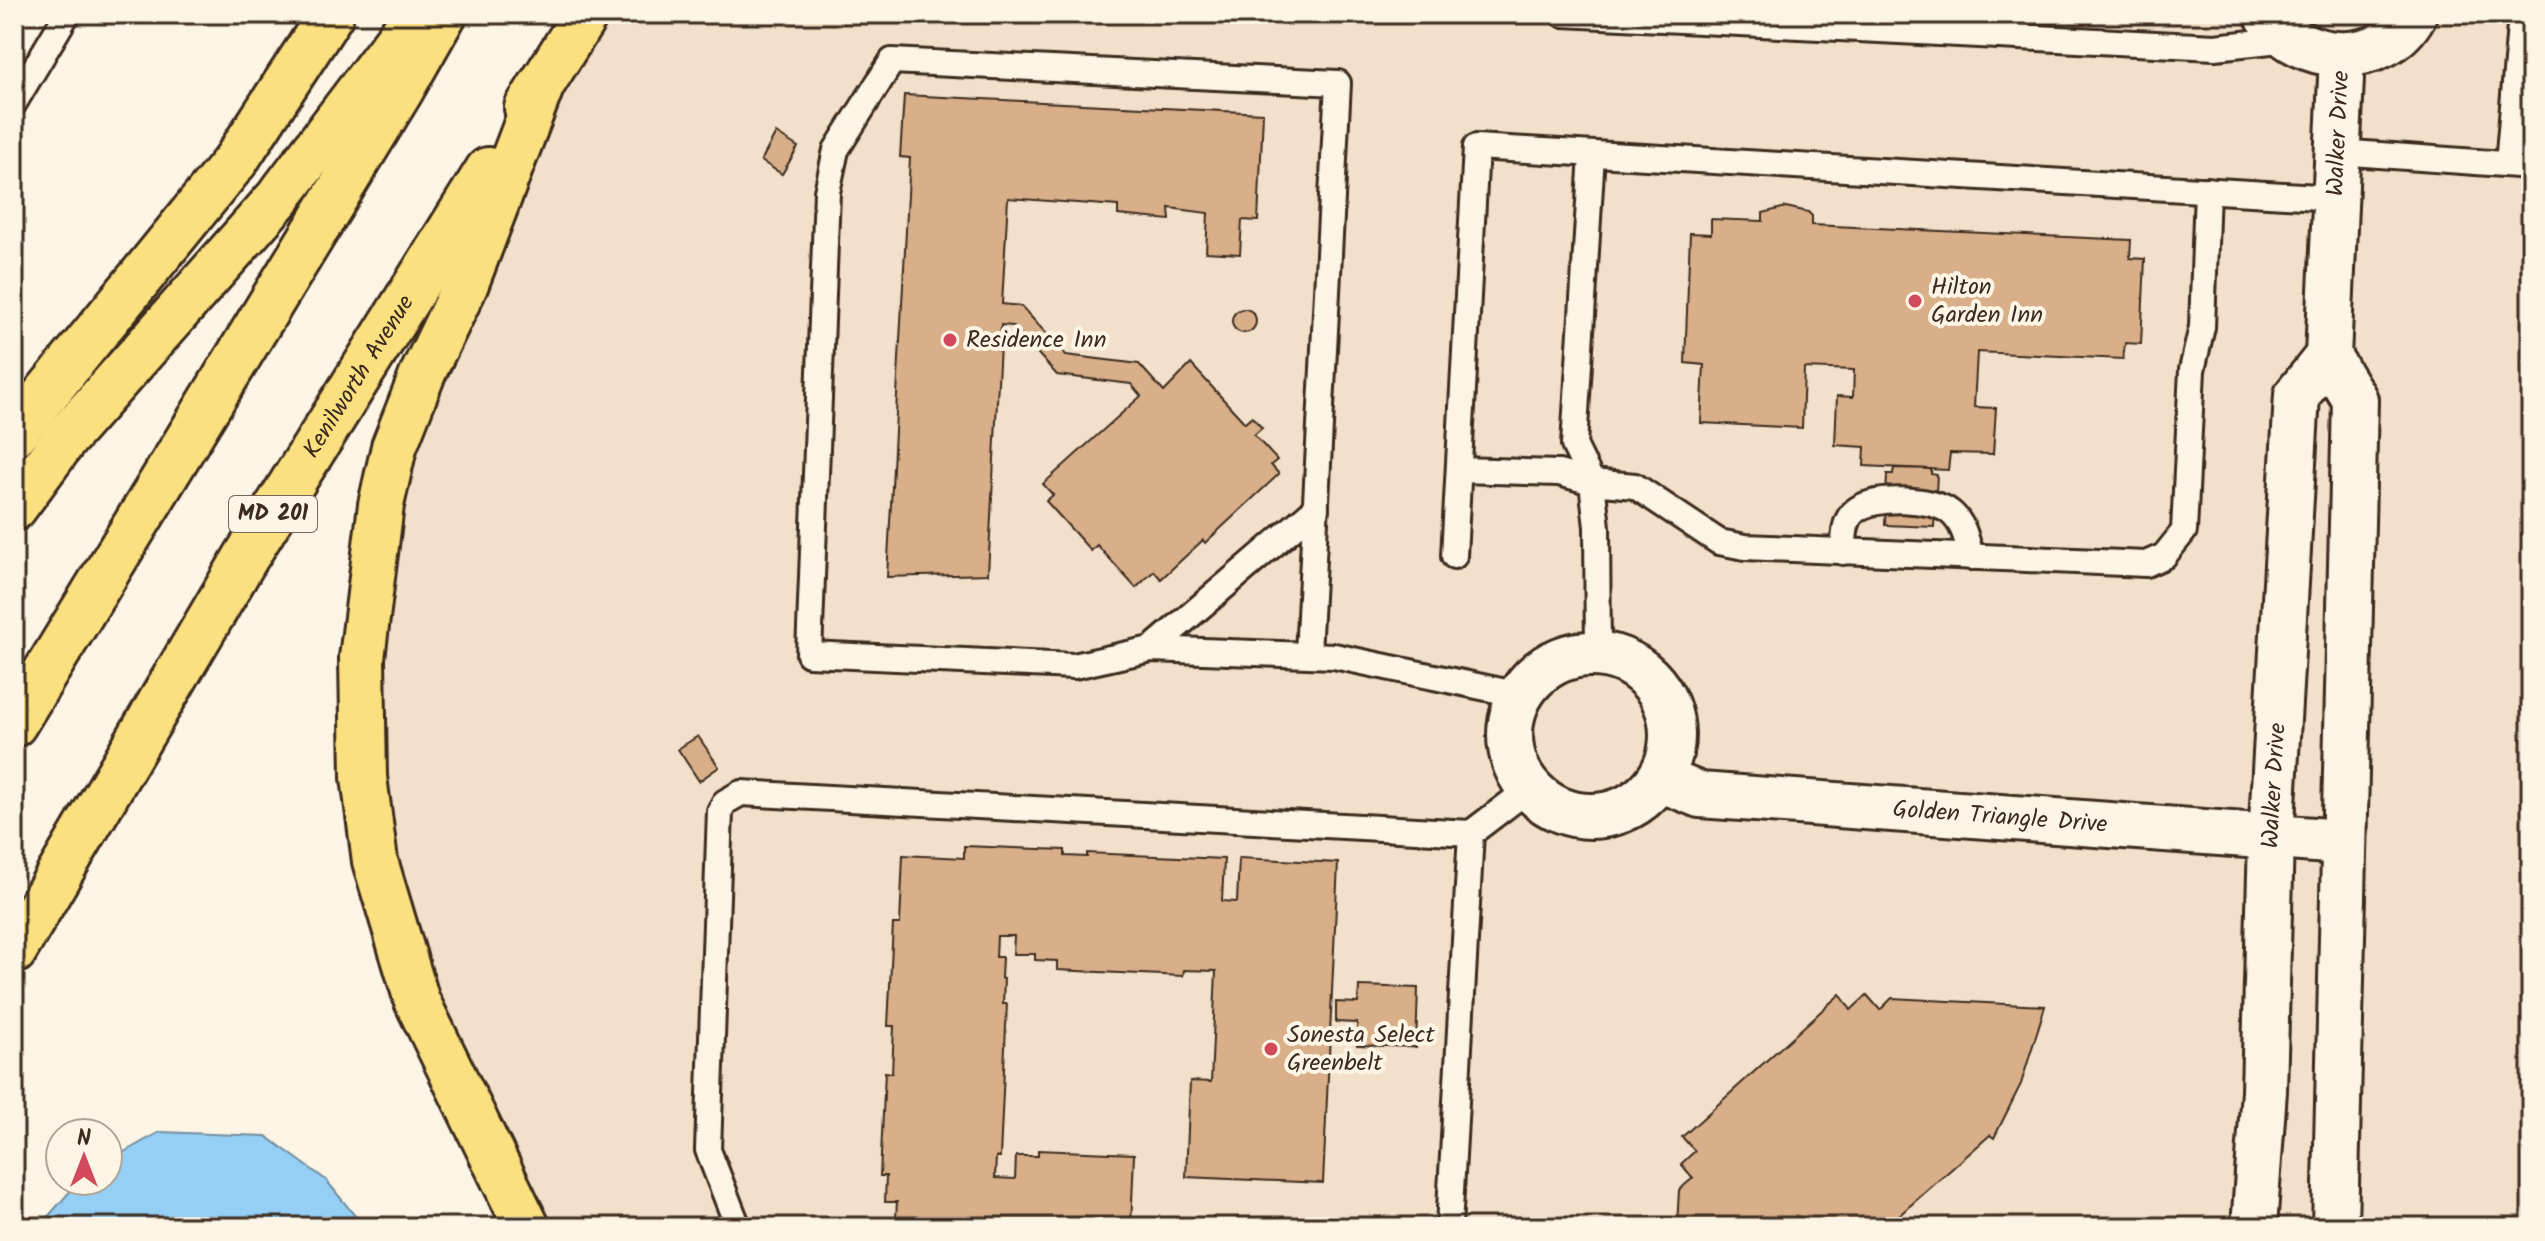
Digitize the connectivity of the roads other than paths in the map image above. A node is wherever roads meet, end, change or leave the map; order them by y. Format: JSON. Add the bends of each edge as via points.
{"nodes":[{"id":1,"x":67,"y":14,"type":"edge"},
{"id":2,"x":331,"y":14,"type":"edge"},
{"id":3,"x":417,"y":14,"type":"edge"},
{"id":4,"x":444,"y":14,"type":"edge"},
{"id":5,"x":586,"y":14,"type":"edge"},
{"id":6,"x":1563,"y":14,"type":"edge"},
{"id":7,"x":2414,"y":14,"type":"edge"},
{"id":8,"x":2521,"y":14,"type":"edge"},
{"id":9,"x":1969,"y":24,"type":"edge"},
{"id":10,"x":2278,"y":26,"type":"edge"},
{"id":11,"x":2342,"y":56,"type":"junction"},
{"id":12,"x":542,"y":84,"type":"junction"},
{"id":13,"x":14,"y":103,"type":"edge"},
{"id":14,"x":2338,"y":152,"type":"junction"},
{"id":15,"x":1592,"y":154,"type":"junction"},
{"id":16,"x":2520,"y":165,"type":"edge"},
{"id":17,"x":2207,"y":190,"type":"junction"},
{"id":18,"x":2336,"y":198,"type":"junction"},
{"id":19,"x":2328,"y":356,"type":"junction"},
{"id":20,"x":14,"y":433,"type":"edge"},
{"id":21,"x":1459,"y":470,"type":"junction"},
{"id":22,"x":1592,"y":482,"type":"junction"},
{"id":23,"x":14,"y":508,"type":"edge"},
{"id":24,"x":1316,"y":508,"type":"junction"},
{"id":25,"x":1843,"y":552,"type":"junction"},
{"id":26,"x":1454,"y":556,"type":"dead end"},
{"id":27,"x":1971,"y":557,"type":"junction"},
{"id":28,"x":1151,"y":649,"type":"junction"},
{"id":29,"x":1308,"y":654,"type":"junction"},
{"id":30,"x":1598,"y":654,"type":"junction"},
{"id":31,"x":1520,"y":695,"type":"junction"},
{"id":32,"x":14,"y":724,"type":"edge"},
{"id":33,"x":1660,"y":779,"type":"junction"},
{"id":34,"x":1530,"y":788,"type":"junction"},
{"id":35,"x":1471,"y":833,"type":"junction"},
{"id":36,"x":2271,"y":839,"type":"junction"},
{"id":37,"x":2342,"y":842,"type":"junction"},
{"id":38,"x":14,"y":951,"type":"edge"},
{"id":39,"x":527,"y":1227,"type":"edge"},
{"id":40,"x":738,"y":1227,"type":"edge"},
{"id":41,"x":1449,"y":1227,"type":"edge"},
{"id":42,"x":2254,"y":1227,"type":"edge"},
{"id":43,"x":2335,"y":1227,"type":"edge"}],
"edges":[{"from":1,"to":13,"type":"lane"},
{"from":2,"to":20,"type":"main road","via":[[236,160]]},
{"from":3,"to":23,"type":"main road","via":[[278,198],[64,440]]},
{"from":4,"to":32,"type":"main road"},
{"from":5,"to":12,"type":"main road","name":"Kenilworth Avenue","number":"MD 201"},
{"from":6,"to":9,"type":"lane"},
{"from":7,"to":11,"type":"street","name":"Walker Drive","via":[[2380,47]]},
{"from":8,"to":16,"type":"lane"},
{"from":9,"to":10,"type":"lane","via":[[2215,47]]},
{"from":10,"to":11,"type":"street","name":"Walker Drive","via":[[2306,49]]},
{"from":11,"to":14,"type":"street","name":"Walker Drive"},
{"from":12,"to":38,"type":"main road","name":"Kenilworth Avenue","number":"MD 201","via":[[246,557]]},
{"from":12,"to":39,"type":"main road","via":[[465,286],[394,447],[381,505],[362,658],[364,777],[375,861],[417,1001]]},
{"from":14,"to":16,"type":"lane"},
{"from":14,"to":18,"type":"street","name":"Walker Drive"},
{"from":15,"to":17,"type":"lane"},
{"from":15,"to":21,"type":"lane","via":[[1476,147]]},
{"from":15,"to":22,"type":"lane","via":[[1574,445]]},
{"from":17,"to":18,"type":"lane"},
{"from":17,"to":27,"type":"lane","via":[[2202,327],[2192,370],[2184,531],[2164,556],[2146,564]]},
{"from":18,"to":19,"type":"street","name":"Walker Drive"},
{"from":19,"to":36,"type":"street","name":"Walker Drive","via":[[2297,395]]},
{"from":19,"to":37,"type":"street","via":[[2355,400]]},
{"from":21,"to":22,"type":"lane","via":[[1559,473]]},
{"from":21,"to":26,"type":"lane"},
{"from":22,"to":25,"type":"lane","via":[[1635,486],[1719,542]]},
{"from":22,"to":30,"type":"lane"},
{"from":24,"to":28,"type":"lane"},
{"from":24,"to":28,"type":"lane","via":[[1338,83],[892,61],[836,150],[827,192],[809,654],[1074,666]]},
{"from":24,"to":29,"type":"lane"},
{"from":25,"to":27,"type":"lane"},
{"from":25,"to":27,"type":"lane","via":[[1846,523],[1855,511],[1886,499],[1950,511],[1965,533]]},
{"from":28,"to":29,"type":"lane"},
{"from":29,"to":31,"type":"lane"},
{"from":30,"to":31,"type":"street","via":[[1560,659],[1533,677]]},
{"from":30,"to":33,"type":"street","via":[[1626,661],[1649,677],[1664,697],[1674,735]]},
{"from":31,"to":34,"type":"street","via":[[1509,735],[1516,768]]},
{"from":33,"to":34,"type":"street","via":[[1624,811],[1591,817],[1549,806]]},
{"from":33,"to":36,"type":"street","name":"Golden Triangle Drive","via":[[1700,795]]},
{"from":34,"to":35,"type":"lane"},
{"from":35,"to":40,"type":"lane","via":[[733,796],[720,811],[708,1150]]},
{"from":35,"to":41,"type":"lane"},
{"from":36,"to":37,"type":"street","name":"Golden Triangle Drive"},
{"from":36,"to":42,"type":"street","name":"Walker Drive","via":[[2264,1091]]},
{"from":37,"to":43,"type":"street"}]}
